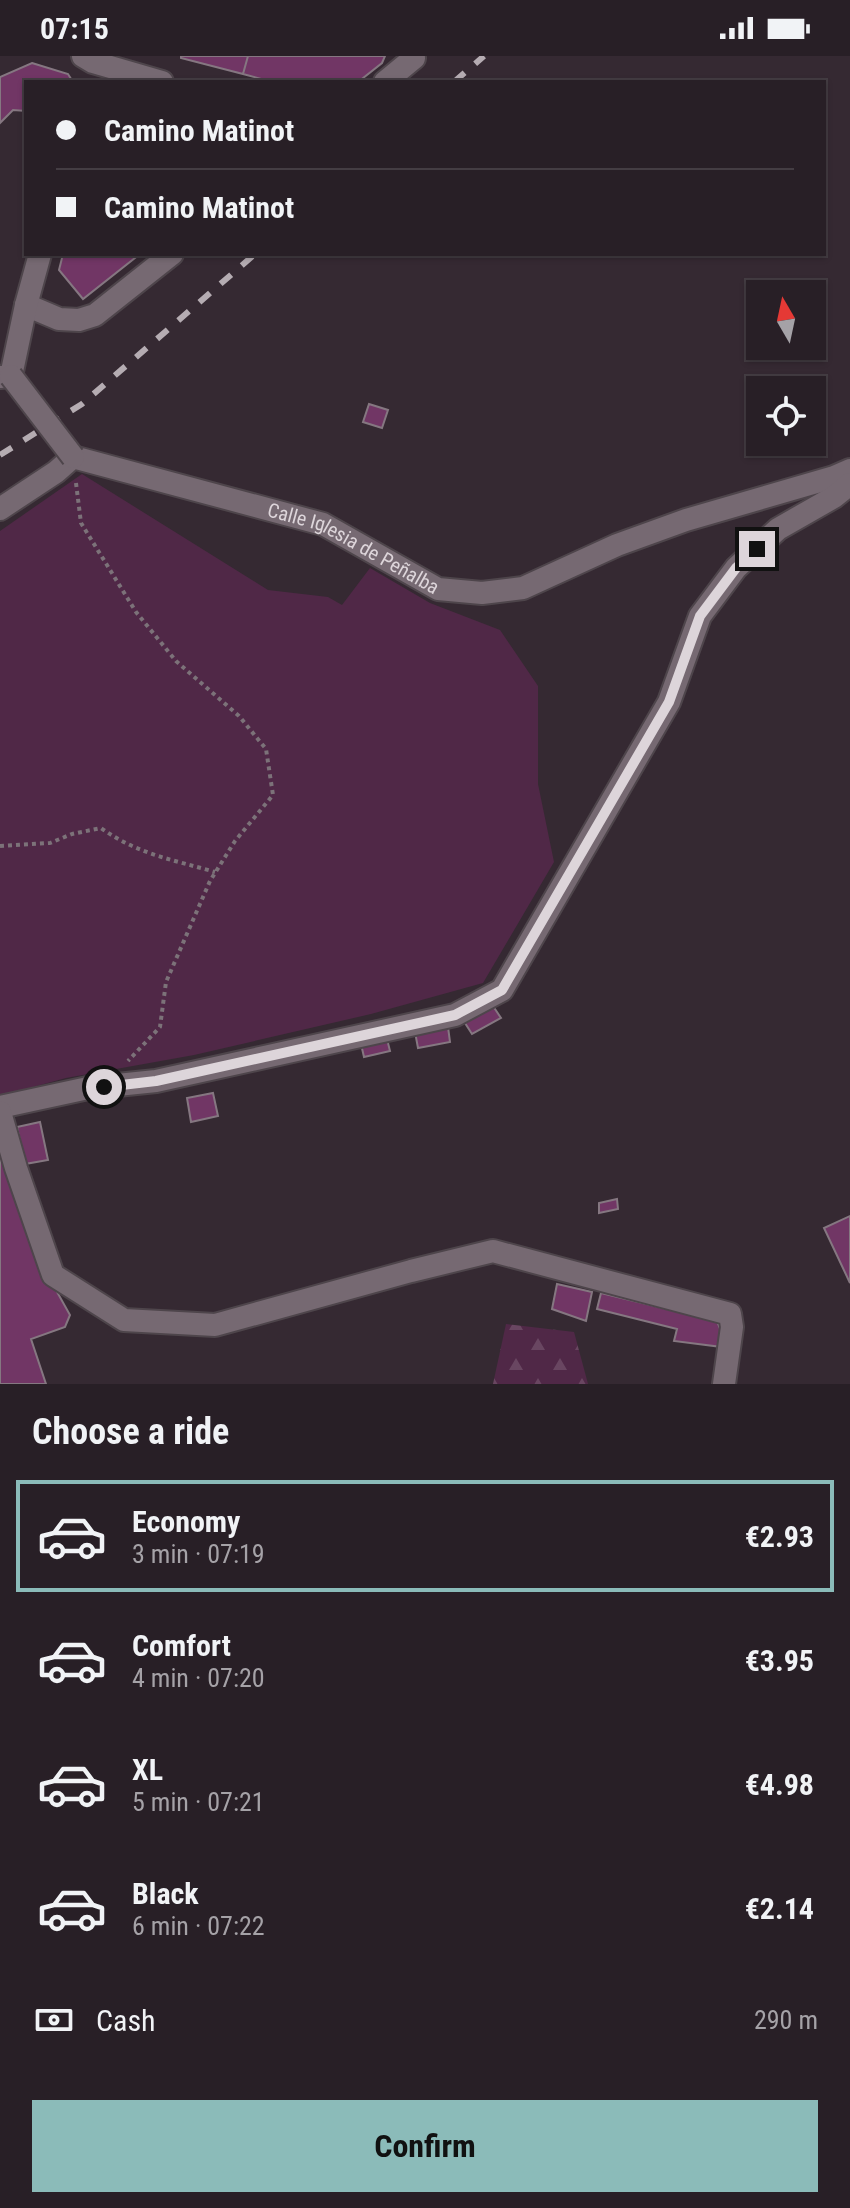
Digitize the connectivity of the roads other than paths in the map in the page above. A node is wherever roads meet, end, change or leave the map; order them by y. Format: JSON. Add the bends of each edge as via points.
{"nodes":[{"id":1,"x":413,"y":57,"type":"edge"},
{"id":2,"x":90,"y":64,"type":"edge"},
{"id":3,"x":154,"y":80,"type":"edge"},
{"id":4,"x":387,"y":80,"type":"edge"},
{"id":5,"x":39,"y":256,"type":"edge"},
{"id":6,"x":169,"y":256,"type":"edge"},
{"id":7,"x":26,"y":305,"type":"junction"},
{"id":8,"x":6,"y":376,"type":"edge"},
{"id":9,"x":73,"y":457,"type":"junction"},
{"id":10,"x":850,"y":470,"type":"edge"},
{"id":11,"x":850,"y":484,"type":"edge"},
{"id":12,"x":0,"y":509,"type":"edge"},
{"id":13,"x":0,"y":1109,"type":"edge"},
{"id":14,"x":724,"y":1384,"type":"edge"}],
"edges":[{"from":1,"to":4,"type":"street"},
{"from":2,"to":3,"type":"street"},
{"from":5,"to":7,"type":"street"},
{"from":6,"to":7,"type":"street","via":[[95,315],[59,319]]},
{"from":7,"to":8,"type":"street"},
{"from":8,"to":9,"type":"street","bridge":true},
{"from":9,"to":10,"type":"street","name":"Calle Iglesia de Peñalba","via":[[323,524],[438,589],[482,593],[523,588],[630,540]]},
{"from":9,"to":12,"type":"street"},
{"from":11,"to":13,"type":"street","via":[[778,529],[736,568],[700,616],[669,702],[502,990],[455,1015],[156,1081]]},
{"from":13,"to":14,"type":"street","via":[[53,1275],[124,1320],[215,1325],[493,1251],[730,1314]]}]}
